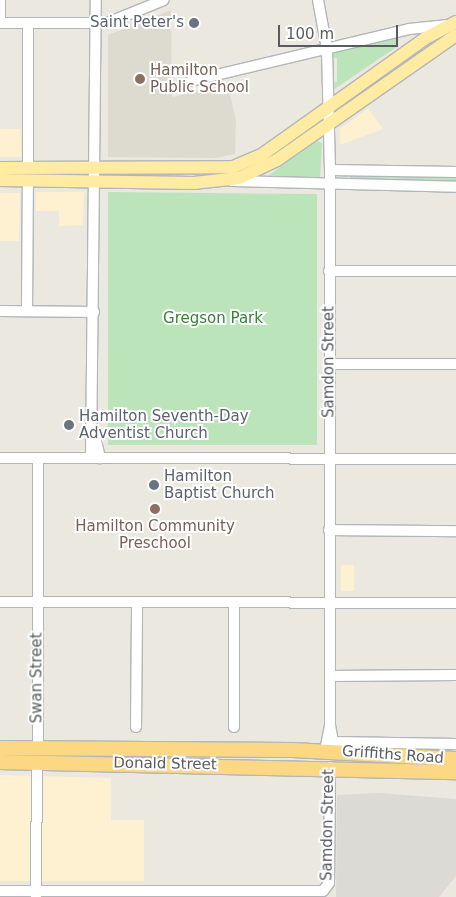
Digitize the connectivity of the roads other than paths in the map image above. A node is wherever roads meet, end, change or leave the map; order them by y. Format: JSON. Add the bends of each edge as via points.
{"nodes":[{"id":1,"x":0,"y":0,"type":"edge"},
{"id":2,"x":96,"y":0,"type":"edge"},
{"id":3,"x":164,"y":0,"type":"edge"},
{"id":4,"x":318,"y":0,"type":"edge"},
{"id":5,"x":0,"y":23,"type":"edge"},
{"id":6,"x":28,"y":23,"type":"junction"},
{"id":7,"x":96,"y":23,"type":"junction"},
{"id":8,"x":454,"y":28,"type":"edge"},
{"id":9,"x":327,"y":49,"type":"junction"},
{"id":10,"x":191,"y":82,"type":"dead end"},
{"id":11,"x":327,"y":108,"type":"junction"},
{"id":12,"x":328,"y":124,"type":"junction"},
{"id":13,"x":0,"y":168,"type":"edge"},
{"id":14,"x":96,"y":168,"type":"junction"},
{"id":15,"x":330,"y":170,"type":"junction"},
{"id":16,"x":456,"y":172,"type":"edge"},
{"id":17,"x":28,"y":174,"type":"junction"},
{"id":18,"x":0,"y":180,"type":"edge"},
{"id":19,"x":95,"y":181,"type":"junction"},
{"id":20,"x":227,"y":181,"type":"junction"},
{"id":21,"x":330,"y":185,"type":"junction"},
{"id":22,"x":456,"y":187,"type":"edge"},
{"id":23,"x":329,"y":271,"type":"junction"},
{"id":24,"x":456,"y":271,"type":"edge"},
{"id":25,"x":0,"y":311,"type":"edge"},
{"id":26,"x":27,"y":311,"type":"junction"},
{"id":27,"x":94,"y":312,"type":"junction"},
{"id":28,"x":330,"y":364,"type":"junction"},
{"id":29,"x":456,"y":364,"type":"edge"},
{"id":30,"x":0,"y":458,"type":"edge"},
{"id":31,"x":38,"y":458,"type":"junction"},
{"id":32,"x":95,"y":458,"type":"junction"},
{"id":33,"x":329,"y":459,"type":"junction"},
{"id":34,"x":456,"y":459,"type":"edge"},
{"id":35,"x":329,"y":530,"type":"junction"},
{"id":36,"x":456,"y":531,"type":"edge"},
{"id":37,"x":0,"y":602,"type":"edge"},
{"id":38,"x":37,"y":602,"type":"junction"},
{"id":39,"x":234,"y":602,"type":"junction"},
{"id":40,"x":329,"y":602,"type":"junction"},
{"id":41,"x":137,"y":603,"type":"junction"},
{"id":42,"x":456,"y":603,"type":"edge"},
{"id":43,"x":456,"y":675,"type":"edge"},
{"id":44,"x":330,"y":676,"type":"junction"},
{"id":45,"x":136,"y":727,"type":"dead end"},
{"id":46,"x":234,"y":727,"type":"dead end"},
{"id":47,"x":456,"y":744,"type":"edge"},
{"id":48,"x":331,"y":747,"type":"junction"},
{"id":49,"x":0,"y":748,"type":"edge"},
{"id":50,"x":38,"y":755,"type":"junction"},
{"id":51,"x":456,"y":759,"type":"edge"},
{"id":52,"x":0,"y":762,"type":"edge"},
{"id":53,"x":330,"y":767,"type":"junction"},
{"id":54,"x":456,"y":772,"type":"edge"},
{"id":55,"x":0,"y":891,"type":"edge"},
{"id":56,"x":36,"y":894,"type":"edge"}],
"edges":[{"from":1,"to":5,"type":"street"},
{"from":2,"to":7,"type":"street"},
{"from":3,"to":7,"type":"street","via":[[107,23]]},
{"from":4,"to":9,"type":"street","name":"Samdon Street"},
{"from":5,"to":6,"type":"street"},
{"from":6,"to":7,"type":"street"},
{"from":6,"to":17,"type":"street"},
{"from":7,"to":14,"type":"street"},
{"from":8,"to":9,"type":"street","via":[[409,28]]},
{"from":8,"to":11,"type":"main road"},
{"from":8,"to":12,"type":"main road"},
{"from":9,"to":10,"type":"street"},
{"from":9,"to":11,"type":"street","name":"Samdon Street"},
{"from":11,"to":12,"type":"street","name":"Samdon Street"},
{"from":11,"to":14,"type":"main road","via":[[252,160],[216,170]]},
{"from":12,"to":15,"type":"street","name":"Samdon Street"},
{"from":12,"to":20,"type":"main road","via":[[268,165]]},
{"from":13,"to":17,"type":"main road"},
{"from":14,"to":17,"type":"main road"},
{"from":14,"to":19,"type":"street"},
{"from":15,"to":16,"type":"street"},
{"from":15,"to":21,"type":"street","name":"Samdon Street"},
{"from":17,"to":18,"type":"main road"},
{"from":17,"to":19,"type":"main road"},
{"from":17,"to":26,"type":"street"},
{"from":19,"to":20,"type":"main road"},
{"from":19,"to":27,"type":"street"},
{"from":20,"to":21,"type":"street"},
{"from":21,"to":22,"type":"street"},
{"from":21,"to":23,"type":"street","name":"Samdon Street"},
{"from":23,"to":24,"type":"street"},
{"from":23,"to":28,"type":"street","name":"Samdon Street"},
{"from":25,"to":26,"type":"street"},
{"from":26,"to":27,"type":"street"},
{"from":27,"to":32,"type":"street"},
{"from":28,"to":29,"type":"street"},
{"from":28,"to":33,"type":"street","name":"Samdon Street"},
{"from":30,"to":31,"type":"street"},
{"from":31,"to":32,"type":"street"},
{"from":31,"to":38,"type":"street","name":"Swan Street"},
{"from":32,"to":33,"type":"street"},
{"from":33,"to":34,"type":"street"},
{"from":33,"to":35,"type":"street","name":"Samdon Street"},
{"from":35,"to":36,"type":"street"},
{"from":35,"to":40,"type":"street","name":"Samdon Street"},
{"from":37,"to":38,"type":"street"},
{"from":38,"to":41,"type":"street"},
{"from":38,"to":50,"type":"street","name":"Swan Street"},
{"from":39,"to":40,"type":"street"},
{"from":39,"to":41,"type":"street"},
{"from":39,"to":46,"type":"street"},
{"from":40,"to":42,"type":"street"},
{"from":40,"to":44,"type":"street","name":"Samdon Street"},
{"from":41,"to":45,"type":"street"},
{"from":43,"to":44,"type":"street"},
{"from":44,"to":48,"type":"street","name":"Samdon Street","via":[[330,724],[326,746]]},
{"from":47,"to":48,"type":"street","name":"Donald Street"},
{"from":48,"to":50,"type":"highway","name":"Donald Street"},
{"from":48,"to":51,"type":"highway","name":"Griffiths Road"},
{"from":48,"to":53,"type":"highway","name":"Samdon Street"},
{"from":49,"to":50,"type":"highway","name":"Donald Street"},
{"from":50,"to":52,"type":"highway","name":"Donald Street"},
{"from":50,"to":53,"type":"highway","name":"Donald Street"},
{"from":50,"to":56,"type":"street","name":"Swan Street"},
{"from":53,"to":54,"type":"highway","name":"Griffiths Road"},
{"from":53,"to":56,"type":"street","name":"Samdon Street","via":[[329,883],[318,892]]},
{"from":55,"to":56,"type":"street"}]}
